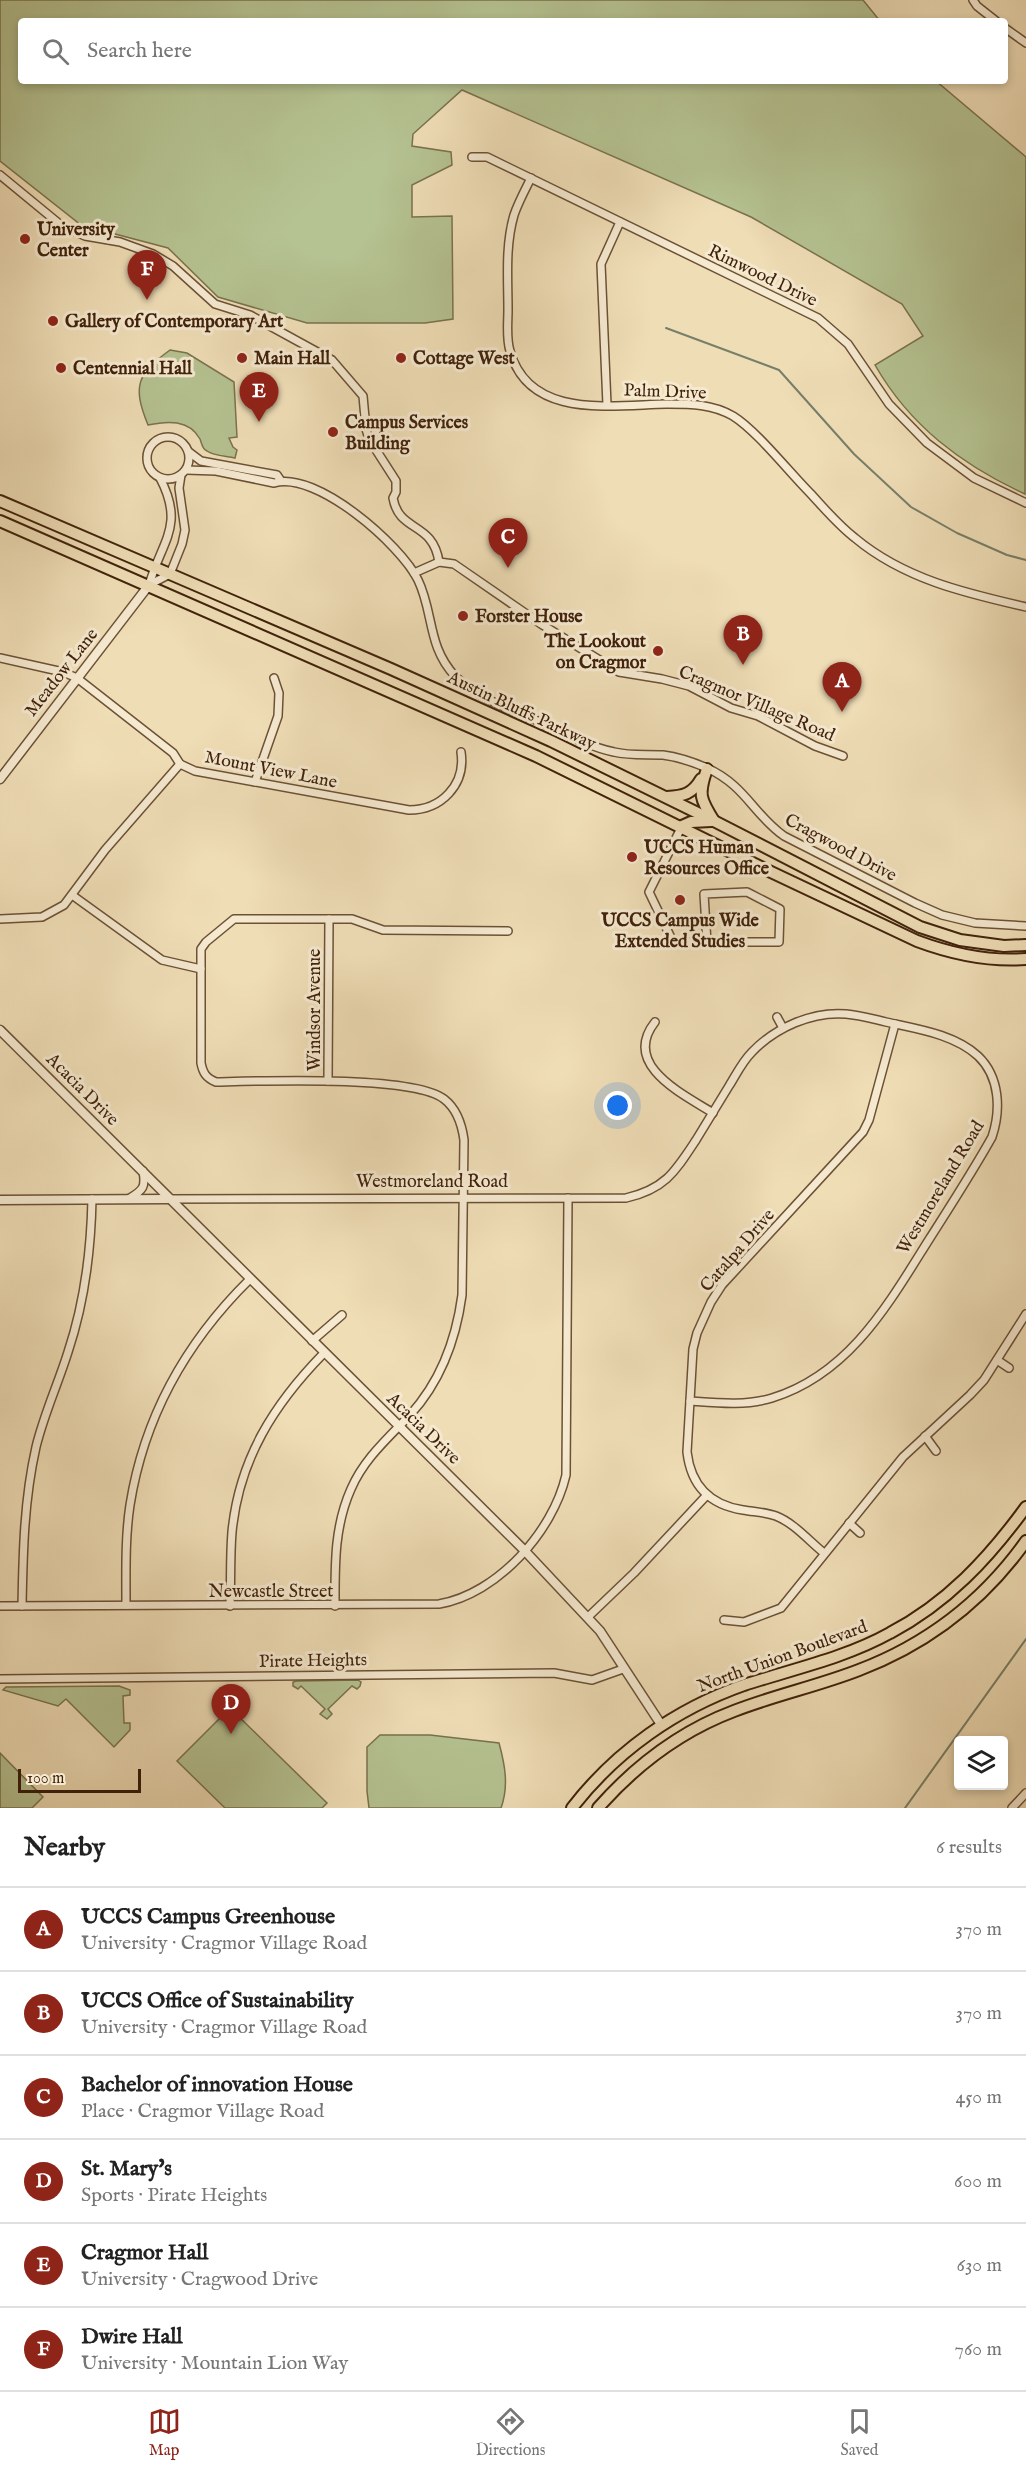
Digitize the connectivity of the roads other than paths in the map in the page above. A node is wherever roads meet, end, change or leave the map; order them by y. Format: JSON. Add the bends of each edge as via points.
{"nodes":[{"id":1,"x":973,"y":0,"type":"edge"},
{"id":2,"x":992,"y":18,"type":"edge"},
{"id":3,"x":1008,"y":30,"type":"edge"},
{"id":4,"x":1026,"y":43,"type":"edge"},
{"id":5,"x":472,"y":157,"type":"dead end"},
{"id":6,"x":0,"y":175,"type":"edge"},
{"id":7,"x":531,"y":178,"type":"junction"},
{"id":8,"x":620,"y":222,"type":"junction"},
{"id":9,"x":607,"y":405,"type":"junction"},
{"id":10,"x":189,"y":452,"type":"junction"},
{"id":11,"x":184,"y":473,"type":"junction"},
{"id":12,"x":160,"y":478,"type":"junction"},
{"id":13,"x":281,"y":481,"type":"junction"},
{"id":14,"x":0,"y":501,"type":"edge"},
{"id":15,"x":1026,"y":503,"type":"edge"},
{"id":16,"x":0,"y":521,"type":"edge"},
{"id":17,"x":439,"y":562,"type":"junction"},
{"id":18,"x":154,"y":567,"type":"junction"},
{"id":19,"x":414,"y":573,"type":"junction"},
{"id":20,"x":170,"y":574,"type":"junction"},
{"id":21,"x":149,"y":585,"type":"junction"},
{"id":22,"x":1026,"y":607,"type":"edge"},
{"id":23,"x":0,"y":658,"type":"edge"},
{"id":24,"x":78,"y":678,"type":"junction"},
{"id":25,"x":274,"y":678,"type":"dead end"},
{"id":26,"x":461,"y":752,"type":"dead end"},
{"id":27,"x":843,"y":756,"type":"dead end"},
{"id":28,"x":180,"y":764,"type":"junction"},
{"id":29,"x":707,"y":769,"type":"junction"},
{"id":30,"x":0,"y":779,"type":"edge"},
{"id":31,"x":255,"y":782,"type":"junction"},
{"id":32,"x":664,"y":797,"type":"junction"},
{"id":33,"x":714,"y":821,"type":"junction"},
{"id":34,"x":682,"y":826,"type":"junction"},
{"id":35,"x":72,"y":895,"type":"junction"},
{"id":36,"x":0,"y":919,"type":"edge"},
{"id":37,"x":329,"y":919,"type":"junction"},
{"id":38,"x":1026,"y":926,"type":"edge"},
{"id":39,"x":508,"y":931,"type":"dead end"},
{"id":40,"x":707,"y":943,"type":"junction"},
{"id":41,"x":1026,"y":945,"type":"edge"},
{"id":42,"x":1026,"y":959,"type":"edge"},
{"id":43,"x":201,"y":969,"type":"junction"},
{"id":44,"x":777,"y":1017,"type":"dead end"},
{"id":45,"x":655,"y":1022,"type":"dead end"},
{"id":46,"x":895,"y":1024,"type":"junction"},
{"id":47,"x":783,"y":1028,"type":"junction"},
{"id":48,"x":0,"y":1030,"type":"edge"},
{"id":49,"x":328,"y":1081,"type":"junction"},
{"id":50,"x":713,"y":1113,"type":"junction"},
{"id":51,"x":143,"y":1171,"type":"junction"},
{"id":52,"x":130,"y":1198,"type":"junction"},
{"id":53,"x":464,"y":1198,"type":"junction"},
{"id":54,"x":568,"y":1198,"type":"junction"},
{"id":55,"x":92,"y":1199,"type":"junction"},
{"id":56,"x":168,"y":1199,"type":"junction"},
{"id":57,"x":0,"y":1200,"type":"edge"},
{"id":58,"x":250,"y":1279,"type":"junction"},
{"id":59,"x":1026,"y":1314,"type":"edge"},
{"id":60,"x":342,"y":1315,"type":"dead end"},
{"id":61,"x":312,"y":1341,"type":"junction"},
{"id":62,"x":324,"y":1353,"type":"junction"},
{"id":63,"x":997,"y":1360,"type":"junction"},
{"id":64,"x":1009,"y":1368,"type":"dead end"},
{"id":65,"x":690,"y":1401,"type":"junction"},
{"id":66,"x":398,"y":1426,"type":"junction"},
{"id":67,"x":925,"y":1436,"type":"junction"},
{"id":68,"x":936,"y":1451,"type":"dead end"},
{"id":69,"x":706,"y":1496,"type":"junction"},
{"id":70,"x":1026,"y":1507,"type":"edge"},
{"id":71,"x":849,"y":1523,"type":"junction"},
{"id":72,"x":860,"y":1533,"type":"dead end"},
{"id":73,"x":1026,"y":1541,"type":"edge"},
{"id":74,"x":524,"y":1550,"type":"junction"},
{"id":75,"x":824,"y":1553,"type":"junction"},
{"id":76,"x":126,"y":1605,"type":"junction"},
{"id":77,"x":0,"y":1606,"type":"edge"},
{"id":78,"x":22,"y":1606,"type":"junction"},
{"id":79,"x":231,"y":1606,"type":"junction"},
{"id":80,"x":335,"y":1606,"type":"junction"},
{"id":81,"x":588,"y":1617,"type":"junction"},
{"id":82,"x":724,"y":1620,"type":"dead end"},
{"id":83,"x":623,"y":1669,"type":"junction"},
{"id":84,"x":0,"y":1679,"type":"edge"},
{"id":85,"x":662,"y":1726,"type":"junction"},
{"id":86,"x":1026,"y":1793,"type":"edge"},
{"id":87,"x":572,"y":1808,"type":"edge"},
{"id":88,"x":598,"y":1808,"type":"edge"},
{"id":89,"x":1012,"y":1808,"type":"edge"}],
"edges":[{"from":1,"to":2,"type":"street"},
{"from":3,"to":4,"type":"street"},
{"from":5,"to":7,"type":"street","name":"Rimwood Drive","via":[[487,157]]},
{"from":6,"to":17,"type":"street","via":[[62,226],[153,254],[173,266],[215,304],[250,315],[332,360],[363,396],[369,439],[396,481],[393,498],[399,514],[434,543]]},
{"from":7,"to":8,"type":"street","name":"Rimwood Drive"},
{"from":7,"to":9,"type":"street","name":"Palm Drive","via":[[515,213],[508,244],[510,351],[520,373],[543,395],[565,403]]},
{"from":8,"to":9,"type":"street","via":[[601,264]]},
{"from":8,"to":15,"type":"street","name":"Rimwood Drive","via":[[818,318],[848,344],[889,404],[927,443],[974,478]]},
{"from":9,"to":22,"type":"street","name":"Palm Drive","via":[[702,405],[724,412],[744,424],[842,526],[877,554],[938,584]]},
{"from":10,"to":11,"type":"street"},
{"from":10,"to":12,"type":"street","via":[[173,438],[162,438],[152,444],[148,464]]},
{"from":10,"to":13,"type":"street","name":"Cragwood Drive","via":[[201,461],[277,475]]},
{"from":11,"to":12,"type":"street","via":[[171,479]]},
{"from":11,"to":13,"type":"street","name":"Cragwood Drive","via":[[216,471],[274,483]]},
{"from":11,"to":20,"type":"street","via":[[180,488],[185,530]]},
{"from":12,"to":18,"type":"street","name":"Meadow Lane","via":[[171,502],[172,521]]},
{"from":13,"to":19,"type":"street","name":"Cragwood Drive","via":[[315,490],[346,506],[402,554]]},
{"from":14,"to":18,"type":"main road","name":"Austin Bluffs Parkway"},
{"from":16,"to":21,"type":"main road","name":"Austin Bluffs Parkway"},
{"from":17,"to":19,"type":"street"},
{"from":17,"to":27,"type":"street","name":"Cragmor Village Road","via":[[466,571],[516,608],[619,672],[696,690]]},
{"from":18,"to":20,"type":"main road","name":"Austin Bluffs Parkway"},
{"from":18,"to":21,"type":"street","name":"Meadow Lane"},
{"from":19,"to":29,"type":"street","name":"Cragwood Drive","via":[[438,650],[451,670],[475,691],[601,749],[671,756]]},
{"from":20,"to":21,"type":"street","name":"Meadow Lane"},
{"from":20,"to":32,"type":"main road","name":"Austin Bluffs Parkway","via":[[489,713]]},
{"from":21,"to":24,"type":"street","name":"Meadow Lane"},
{"from":21,"to":34,"type":"main road","name":"Austin Bluffs Parkway","via":[[536,756]]},
{"from":23,"to":24,"type":"street","name":"Mount View Lane"},
{"from":24,"to":28,"type":"street","name":"Mount View Lane","via":[[173,753]]},
{"from":24,"to":30,"type":"street","name":"Meadow Lane"},
{"from":25,"to":31,"type":"street","via":[[279,693],[278,716]]},
{"from":26,"to":31,"type":"street","name":"Mount View Lane","via":[[461,773],[453,789],[433,806],[421,810]]},
{"from":28,"to":31,"type":"street","name":"Mount View Lane","via":[[195,771]]},
{"from":28,"to":35,"type":"street","via":[[105,850]]},
{"from":29,"to":32,"type":"main road","via":[[690,793]]},
{"from":29,"to":33,"type":"main road","via":[[701,796]]},
{"from":29,"to":38,"type":"street","name":"Cragwood Drive","via":[[741,791],[784,836],[915,903],[961,920]]},
{"from":32,"to":33,"type":"main road","name":"Austin Bluffs Parkway"},
{"from":33,"to":34,"type":"main road"},
{"from":33,"to":41,"type":"main road","name":"Austin Bluffs Parkway","via":[[920,927],[960,940]]},
{"from":34,"to":40,"type":"street","via":[[649,892],[673,942]]},
{"from":34,"to":42,"type":"main road","name":"Austin Bluffs Parkway","via":[[917,941],[979,958]]},
{"from":35,"to":36,"type":"street","via":[[50,915]]},
{"from":35,"to":43,"type":"street","via":[[162,960]]},
{"from":37,"to":39,"type":"street","via":[[352,920],[383,930]]},
{"from":37,"to":43,"type":"street","via":[[234,919],[201,949]]},
{"from":37,"to":49,"type":"street","name":"Windsor Avenue"},
{"from":40,"to":40,"type":"street","via":[[778,942],[780,909],[747,892],[704,894]]},
{"from":43,"to":49,"type":"street","via":[[201,1063],[208,1078],[216,1082]]},
{"from":44,"to":47,"type":"street"},
{"from":45,"to":50,"type":"street","via":[[645,1035],[646,1051],[654,1070]]},
{"from":46,"to":47,"type":"street","name":"Westmoreland Road","via":[[837,1014]]},
{"from":46,"to":65,"type":"street","name":"Catalpa Drive","via":[[863,1132],[722,1285],[711,1302],[693,1349]]},
{"from":46,"to":65,"type":"street","name":"Westmoreland Road","via":[[960,1043],[981,1059],[995,1083],[998,1099],[997,1123],[988,1144],[879,1318],[844,1356],[803,1385],[771,1398],[737,1404]]},
{"from":47,"to":50,"type":"street","name":"Westmoreland Road","via":[[751,1053]]},
{"from":48,"to":51,"type":"street","name":"Acacia Drive"},
{"from":49,"to":53,"type":"street","name":"Windsor Avenue","via":[[422,1089],[445,1099],[462,1128]]},
{"from":50,"to":54,"type":"street","name":"Westmoreland Road","via":[[674,1173],[658,1187],[626,1198]]},
{"from":51,"to":52,"type":"street","via":[[142,1190]]},
{"from":51,"to":56,"type":"street","name":"Acacia Drive"},
{"from":52,"to":55,"type":"street","name":"Westmoreland Road"},
{"from":52,"to":56,"type":"street","name":"Westmoreland Road"},
{"from":53,"to":54,"type":"street","name":"Westmoreland Road"},
{"from":53,"to":56,"type":"street","name":"Westmoreland Road"},
{"from":53,"to":66,"type":"street","name":"Windsor Avenue","via":[[462,1295],[453,1339],[431,1386]]},
{"from":54,"to":74,"type":"street","name":"Newcastle Street","via":[[566,1475],[546,1524]]},
{"from":55,"to":57,"type":"street","name":"Westmoreland Road"},
{"from":55,"to":78,"type":"street","via":[[91,1245],[83,1298],[42,1425],[28,1488],[23,1527]]},
{"from":56,"to":58,"type":"street","name":"Acacia Drive"},
{"from":58,"to":61,"type":"street","name":"Acacia Drive"},
{"from":58,"to":76,"type":"street","via":[[218,1311],[191,1349],[152,1423],[130,1505]]},
{"from":59,"to":63,"type":"street"},
{"from":60,"to":61,"type":"street"},
{"from":61,"to":62,"type":"street","name":"Acacia Drive"},
{"from":62,"to":66,"type":"street","name":"Acacia Drive"},
{"from":62,"to":79,"type":"street","via":[[287,1392],[247,1469],[232,1532]]},
{"from":63,"to":64,"type":"street"},
{"from":63,"to":67,"type":"street","via":[[970,1395]]},
{"from":65,"to":69,"type":"street","name":"Catalpa Drive","via":[[688,1464]]},
{"from":66,"to":74,"type":"street","name":"Acacia Drive"},
{"from":66,"to":80,"type":"street","name":"Windsor Avenue","via":[[364,1466],[345,1504],[335,1556]]},
{"from":67,"to":68,"type":"street"},
{"from":67,"to":71,"type":"street"},
{"from":69,"to":75,"type":"street","via":[[730,1508],[788,1522]]},
{"from":69,"to":81,"type":"street"},
{"from":70,"to":85,"type":"main road","name":"North Union Boulevard","via":[[981,1565],[913,1621],[854,1650],[715,1697]]},
{"from":71,"to":72,"type":"street"},
{"from":71,"to":75,"type":"street"},
{"from":73,"to":88,"type":"main road","name":"North Union Boulevard","via":[[989,1587],[966,1608],[908,1647],[859,1670],[701,1726],[658,1753]]},
{"from":74,"to":80,"type":"street","name":"Newcastle Street","via":[[479,1591],[452,1602]]},
{"from":74,"to":81,"type":"street","name":"Acacia Drive"},
{"from":75,"to":82,"type":"street","via":[[781,1608],[744,1623]]},
{"from":76,"to":78,"type":"street","name":"Newcastle Street"},
{"from":76,"to":79,"type":"street","name":"Newcastle Street"},
{"from":77,"to":78,"type":"street","name":"Newcastle Street"},
{"from":79,"to":80,"type":"street","name":"Newcastle Street"},
{"from":81,"to":83,"type":"street","name":"Acacia Drive"},
{"from":83,"to":84,"type":"street","name":"Pirate Heights","via":[[592,1680],[554,1673]]},
{"from":83,"to":85,"type":"street","name":"Acacia Drive"},
{"from":85,"to":87,"type":"main road","name":"North Union Boulevard","via":[[608,1768]]},
{"from":86,"to":89,"type":"street"}]}
